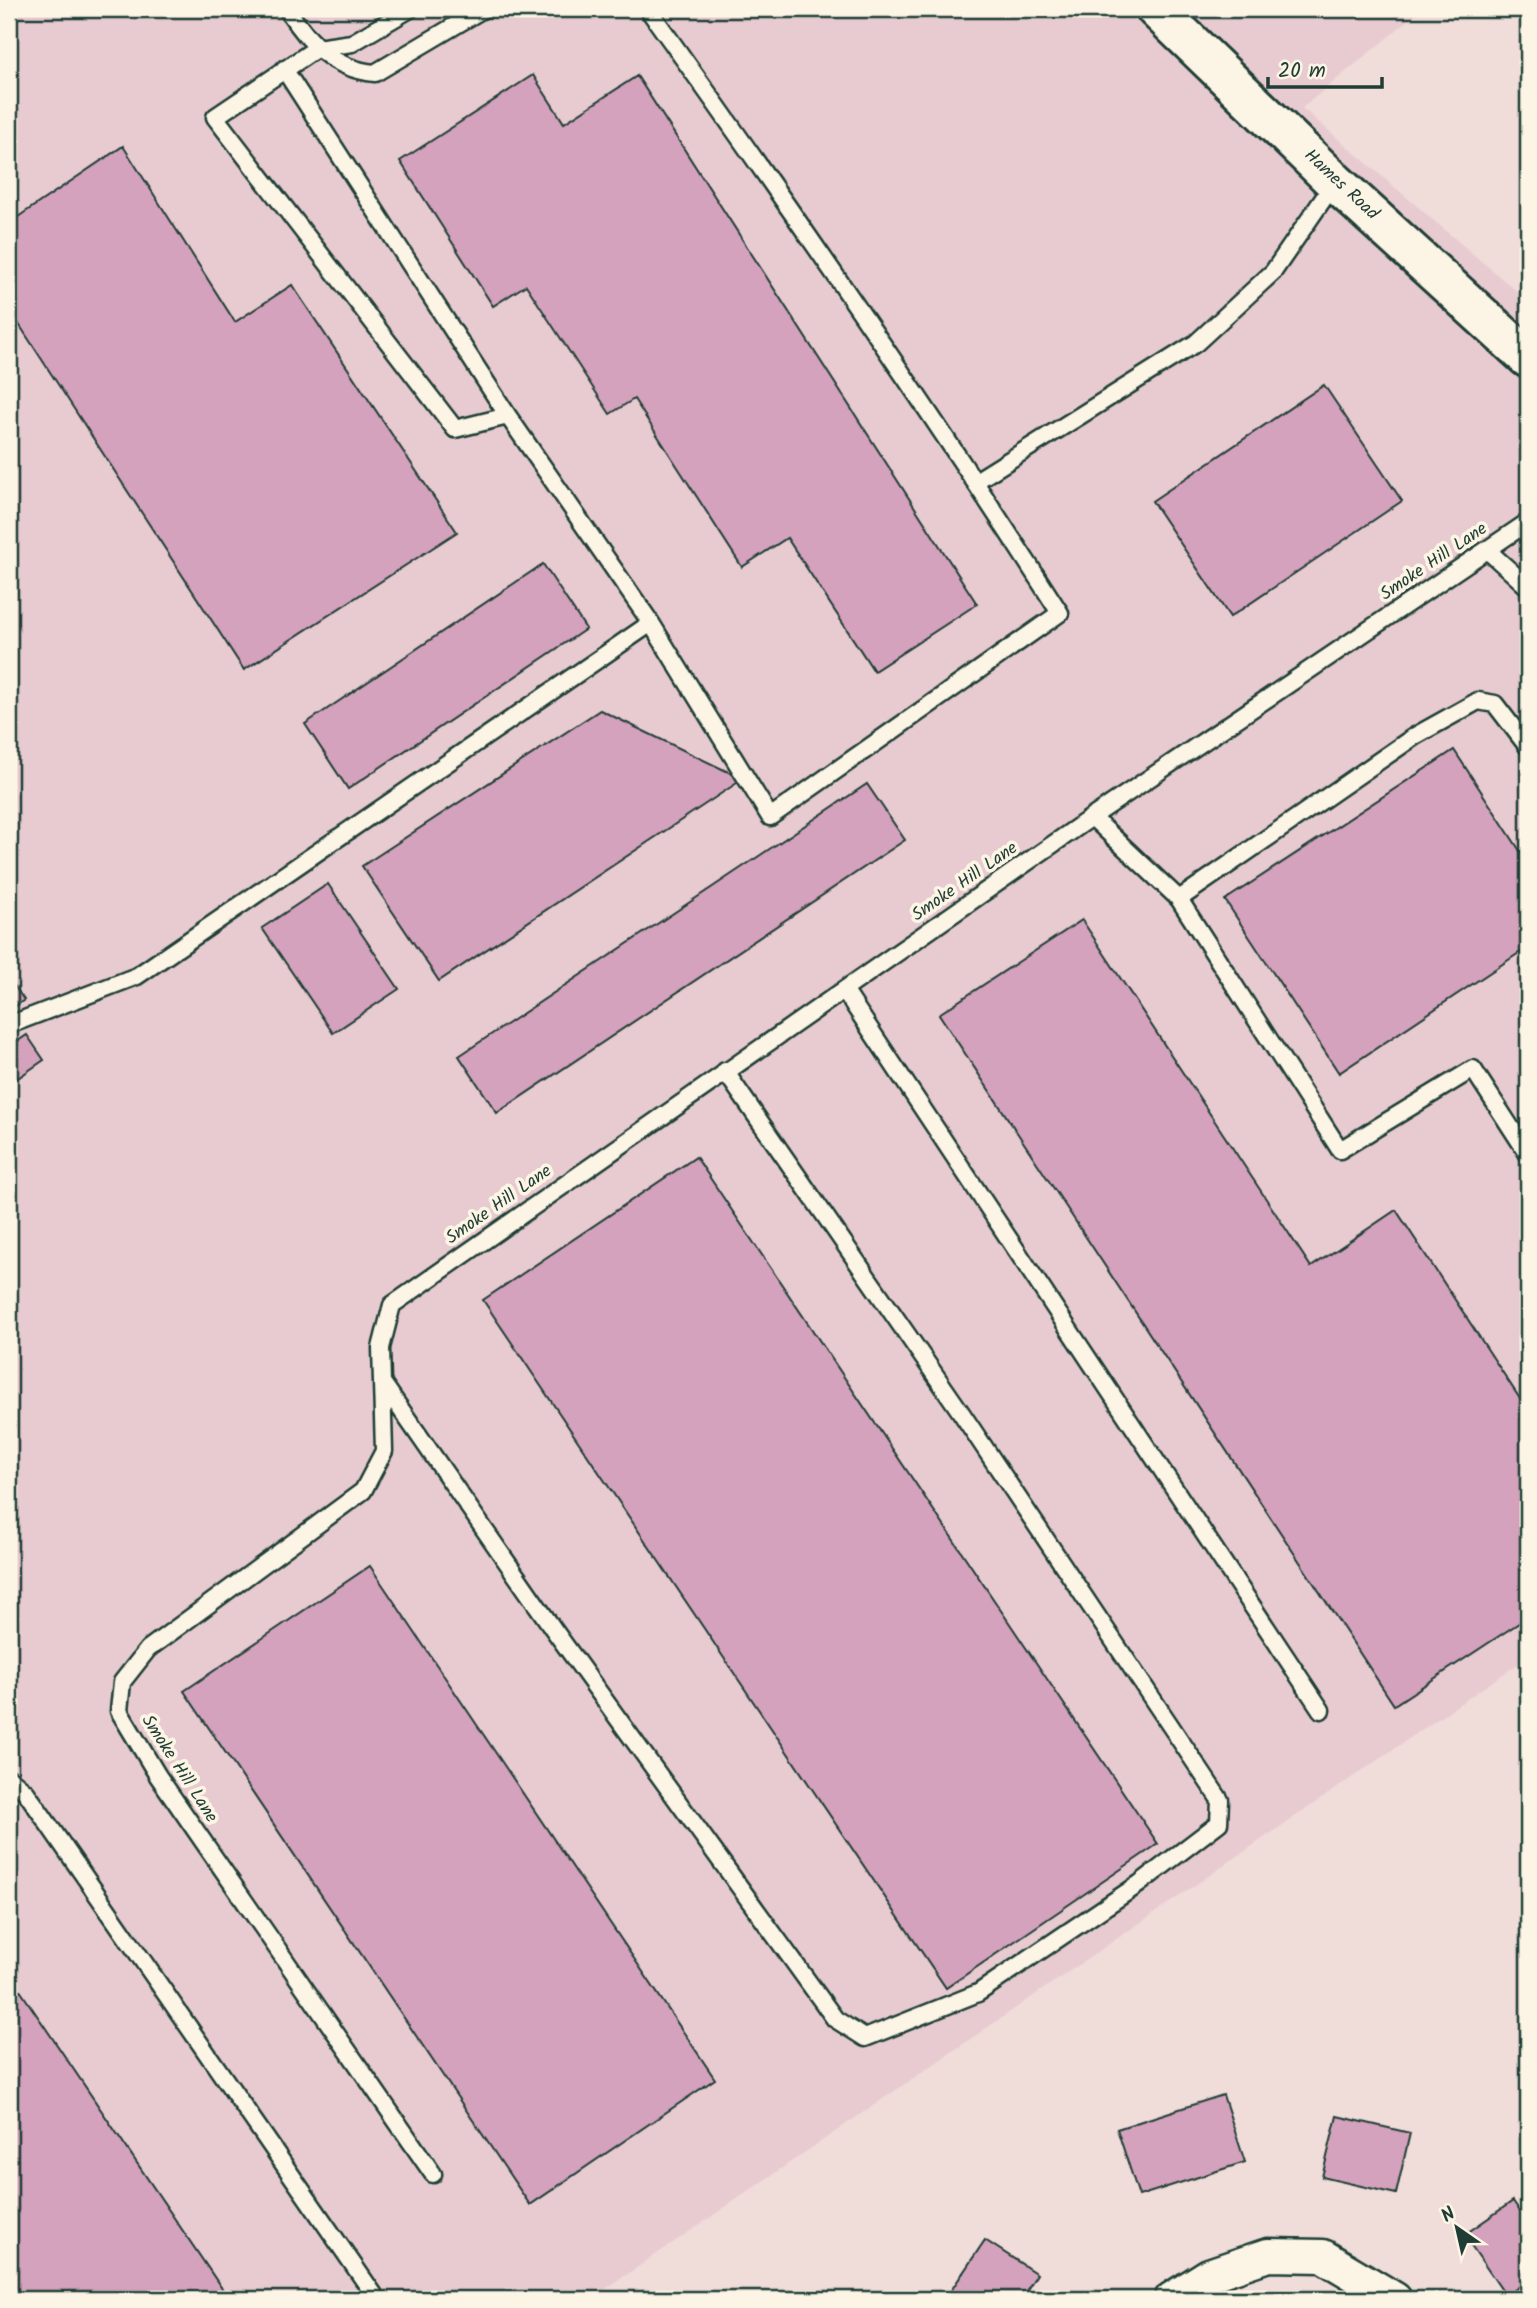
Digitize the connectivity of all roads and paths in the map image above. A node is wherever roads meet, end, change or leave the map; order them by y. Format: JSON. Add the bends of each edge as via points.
{"nodes":[{"id":1,"x":287,"y":9,"type":"edge"},
{"id":2,"x":410,"y":9,"type":"edge"},
{"id":3,"x":483,"y":9,"type":"edge"},
{"id":4,"x":648,"y":9,"type":"edge"},
{"id":5,"x":1156,"y":9,"type":"edge"},
{"id":6,"x":317,"y":48,"type":"junction"},
{"id":7,"x":284,"y":69,"type":"junction"},
{"id":8,"x":1335,"y":182,"type":"junction"},
{"id":9,"x":1528,"y":358,"type":"edge"},
{"id":10,"x":508,"y":416,"type":"junction"},
{"id":11,"x":976,"y":481,"type":"junction"},
{"id":12,"x":1528,"y":522,"type":"edge"},
{"id":13,"x":1487,"y":550,"type":"junction"},
{"id":14,"x":1528,"y":587,"type":"edge"},
{"id":15,"x":651,"y":623,"type":"junction"},
{"id":16,"x":1528,"y":747,"type":"edge"},
{"id":17,"x":1092,"y":817,"type":"junction"},
{"id":18,"x":1179,"y":899,"type":"junction"},
{"id":19,"x":844,"y":990,"type":"junction"},
{"id":20,"x":9,"y":1025,"type":"edge"},
{"id":21,"x":725,"y":1071,"type":"junction"},
{"id":22,"x":1528,"y":1154,"type":"edge"},
{"id":23,"x":384,"y":1385,"type":"junction"},
{"id":24,"x":1321,"y":1710,"type":"dead end"},
{"id":25,"x":9,"y":1778,"type":"edge"},
{"id":26,"x":433,"y":2174,"type":"dead end"},
{"id":27,"x":377,"y":2299,"type":"edge"},
{"id":28,"x":1171,"y":2299,"type":"edge"},
{"id":29,"x":1395,"y":2299,"type":"edge"}],
"edges":[{"from":1,"to":6,"type":"lane"},
{"from":2,"to":6,"type":"lane","via":[[352,43]]},
{"from":3,"to":6,"type":"lane","via":[[376,73],[336,63]]},
{"from":4,"to":11,"type":"lane"},
{"from":5,"to":8,"type":"street","name":"Hames Road"},
{"from":6,"to":7,"type":"lane"},
{"from":7,"to":10,"type":"lane"},
{"from":7,"to":10,"type":"lane","via":[[215,117],[455,429]]},
{"from":8,"to":9,"type":"street","name":"Hames Road"},
{"from":8,"to":11,"type":"lane","via":[[1273,272],[1196,343]]},
{"from":10,"to":15,"type":"lane"},
{"from":11,"to":15,"type":"lane","via":[[1060,613],[770,817]]},
{"from":12,"to":13,"type":"lane","name":"Smoke Hill Lane"},
{"from":13,"to":14,"type":"lane"},
{"from":13,"to":17,"type":"lane","name":"Smoke Hill Lane"},
{"from":15,"to":20,"type":"lane","via":[[137,976]]},
{"from":16,"to":18,"type":"lane","via":[[1495,705],[1478,701],[1415,736]]},
{"from":17,"to":18,"type":"lane"},
{"from":17,"to":19,"type":"lane","name":"Smoke Hill Lane"},
{"from":18,"to":22,"type":"lane","via":[[1340,1150],[1474,1069]]},
{"from":19,"to":21,"type":"lane","name":"Smoke Hill Lane"},
{"from":19,"to":24,"type":"lane"},
{"from":21,"to":23,"type":"lane","name":"Smoke Hill Lane","via":[[392,1305],[381,1348]]},
{"from":21,"to":23,"type":"lane","via":[[960,1410],[1220,1800],[1219,1823],[1139,1884],[978,1993],[865,2038],[835,2019]]},
{"from":23,"to":26,"type":"lane","name":"Smoke Hill Lane","via":[[384,1451],[363,1491],[148,1650],[122,1682],[119,1711],[158,1776]]},
{"from":25,"to":27,"type":"lane","via":[[26,1792]]},
{"from":28,"to":29,"type":"street","via":[[1209,2275],[1268,2255],[1323,2256]]}]}
